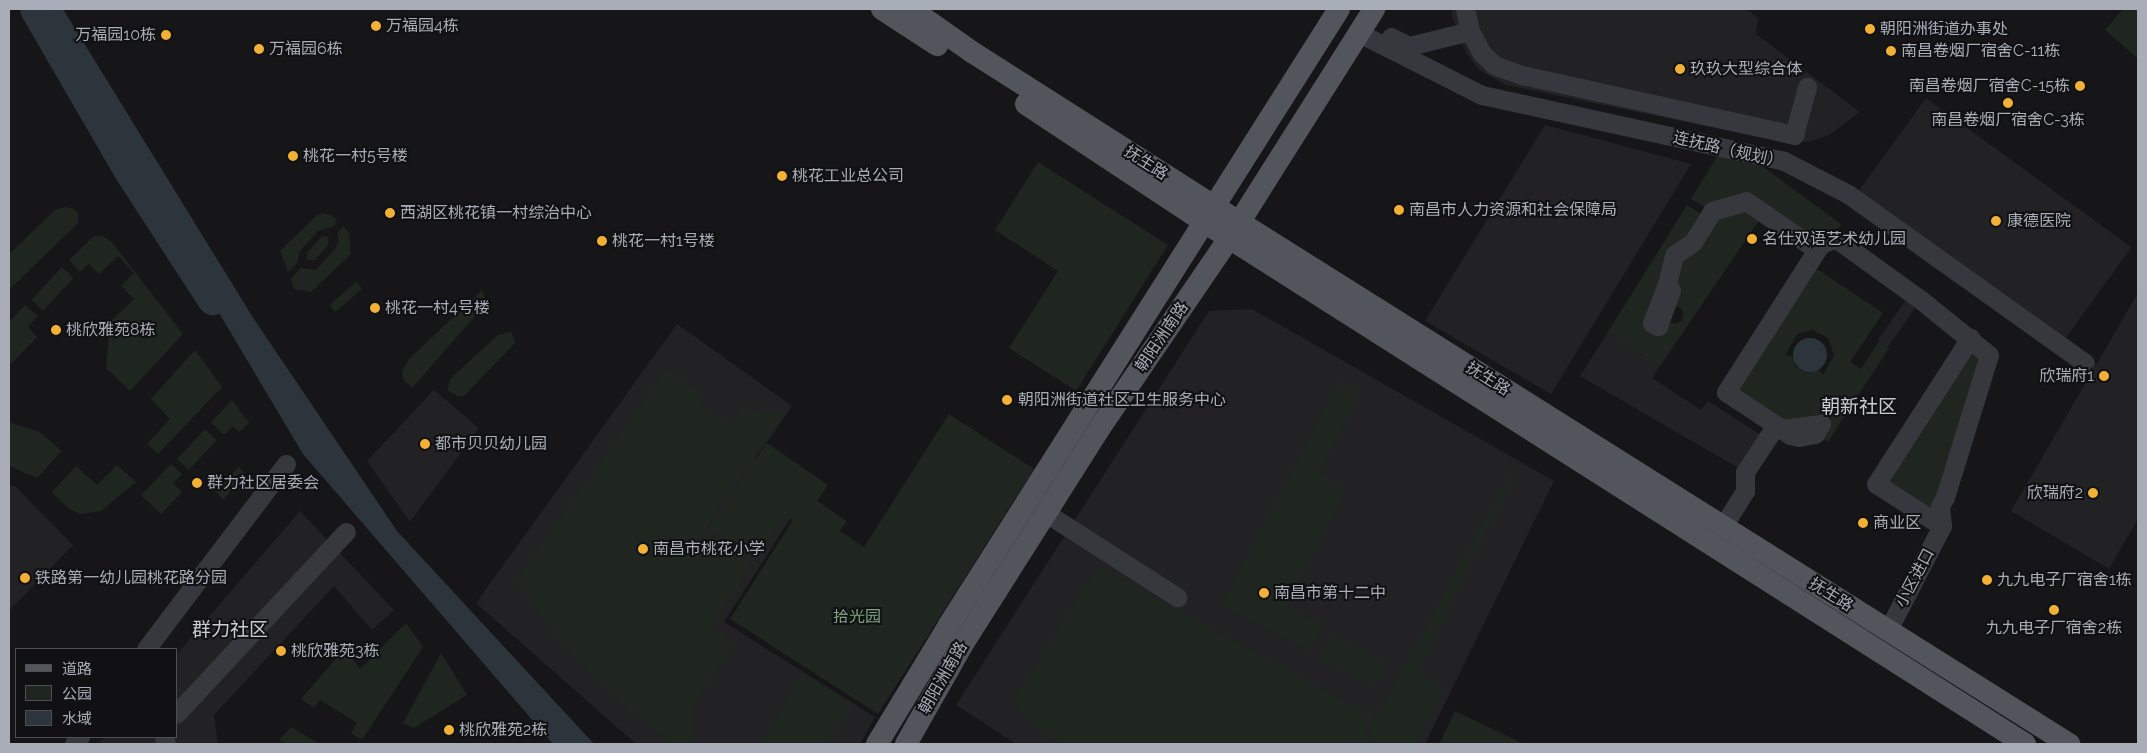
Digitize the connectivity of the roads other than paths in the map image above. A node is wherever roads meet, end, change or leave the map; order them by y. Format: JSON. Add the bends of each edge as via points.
{"nodes":[{"id":1,"x":882,"y":9,"type":"edge"},
{"id":2,"x":911,"y":9,"type":"edge"},
{"id":3,"x":1339,"y":9,"type":"edge"},
{"id":4,"x":1465,"y":9,"type":"edge"},
{"id":5,"x":1366,"y":22,"type":"edge"},
{"id":6,"x":1470,"y":32,"type":"junction"},
{"id":7,"x":1807,"y":87,"type":"dead end"},
{"id":8,"x":1209,"y":214,"type":"junction"},
{"id":9,"x":1235,"y":230,"type":"junction"},
{"id":10,"x":1817,"y":250,"type":"junction"},
{"id":11,"x":1667,"y":284,"type":"dead end"},
{"id":12,"x":1970,"y":338,"type":"junction"},
{"id":13,"x":2085,"y":363,"type":"dead end"},
{"id":14,"x":286,"y":464,"type":"dead end"},
{"id":15,"x":1046,"y":513,"type":"junction"},
{"id":16,"x":1723,"y":526,"type":"junction"},
{"id":17,"x":1942,"y":526,"type":"junction"},
{"id":18,"x":346,"y":532,"type":"dead end"},
{"id":19,"x":1177,"y":597,"type":"dead end"},
{"id":20,"x":1888,"y":630,"type":"junction"},
{"id":21,"x":147,"y":648,"type":"edge"},
{"id":22,"x":178,"y":712,"type":"edge"},
{"id":23,"x":877,"y":744,"type":"edge"},
{"id":24,"x":906,"y":744,"type":"edge"},
{"id":25,"x":2025,"y":744,"type":"edge"},
{"id":26,"x":2069,"y":744,"type":"edge"}],
"edges":[{"from":1,"to":8,"type":"main road","name":"抚生路"},
{"from":2,"to":8,"type":"main road","name":"抚生路"},
{"from":3,"to":8,"type":"main road","name":"朝阳洲南路"},
{"from":4,"to":6,"type":"street"},
{"from":5,"to":6,"type":"street","via":[[1409,46]]},
{"from":5,"to":9,"type":"main road","name":"朝阳洲南路"},
{"from":5,"to":13,"type":"street","name":"连抚路（规划）","via":[[1482,95],[1784,161],[1848,194]]},
{"from":6,"to":7,"type":"street","via":[[1481,52],[1494,65],[1522,75],[1794,135]]},
{"from":8,"to":9,"type":"main road","name":"抚生路"},
{"from":8,"to":23,"type":"main road","name":"朝阳洲南路"},
{"from":9,"to":15,"type":"main road","name":"朝阳洲南路","via":[[1099,429]]},
{"from":9,"to":16,"type":"main road","name":"抚生路"},
{"from":9,"to":25,"type":"main road","name":"抚生路"},
{"from":10,"to":11,"type":"street","via":[[1746,201],[1712,211],[1693,242],[1674,255]]},
{"from":10,"to":12,"type":"street","via":[[1835,238]]},
{"from":10,"to":16,"type":"street","via":[[1726,392],[1779,427],[1745,472],[1745,491]]},
{"from":12,"to":17,"type":"street","via":[[1989,355],[1942,502]]},
{"from":12,"to":17,"type":"street","via":[[1876,484]]},
{"from":14,"to":21,"type":"street"},
{"from":15,"to":19,"type":"street"},
{"from":15,"to":24,"type":"main road","name":"朝阳洲南路","via":[[964,642]]},
{"from":16,"to":20,"type":"main road","name":"抚生路"},
{"from":17,"to":20,"type":"street","name":"小区进口"},
{"from":18,"to":22,"type":"street"},
{"from":20,"to":26,"type":"main road","name":"抚生路"}]}
